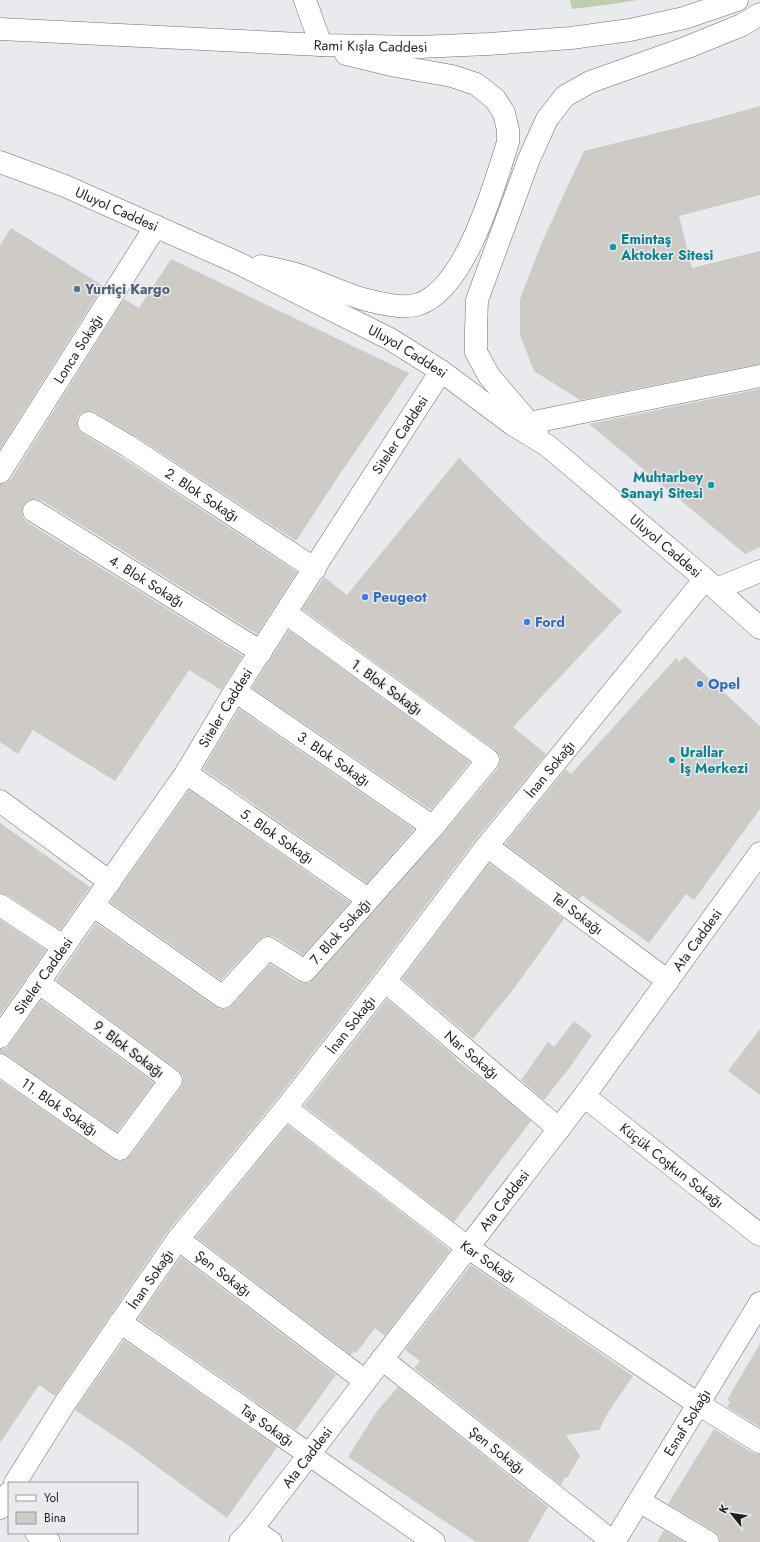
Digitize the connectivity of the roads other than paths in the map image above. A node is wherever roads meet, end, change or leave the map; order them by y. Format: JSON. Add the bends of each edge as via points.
{"nodes":[{"id":1,"x":305,"y":0,"type":"edge"},
{"id":2,"x":737,"y":0,"type":"edge"},
{"id":3,"x":760,"y":14,"type":"edge"},
{"id":4,"x":0,"y":30,"type":"edge"},
{"id":5,"x":29,"y":30,"type":"junction"},
{"id":6,"x":0,"y":40,"type":"edge"},
{"id":7,"x":321,"y":45,"type":"junction"},
{"id":8,"x":0,"y":162,"type":"edge"},
{"id":9,"x":156,"y":226,"type":"junction"},
{"id":10,"x":238,"y":263,"type":"junction"},
{"id":11,"x":440,"y":371,"type":"junction"},
{"id":12,"x":760,"y":376,"type":"edge"},
{"id":13,"x":89,"y":422,"type":"dead end"},
{"id":14,"x":529,"y":423,"type":"junction"},
{"id":15,"x":548,"y":446,"type":"junction"},
{"id":16,"x":0,"y":472,"type":"edge"},
{"id":17,"x":34,"y":511,"type":"dead end"},
{"id":18,"x":315,"y":569,"type":"junction"},
{"id":19,"x":760,"y":571,"type":"edge"},
{"id":20,"x":711,"y":584,"type":"junction"},
{"id":21,"x":286,"y":613,"type":"junction"},
{"id":22,"x":760,"y":628,"type":"edge"},
{"id":23,"x":261,"y":652,"type":"junction"},
{"id":24,"x":235,"y":692,"type":"junction"},
{"id":25,"x":488,"y":760,"type":"joint"},
{"id":26,"x":186,"y":773,"type":"junction"},
{"id":27,"x":0,"y":801,"type":"edge"},
{"id":28,"x":433,"y":827,"type":"junction"},
{"id":29,"x":487,"y":846,"type":"junction"},
{"id":30,"x":760,"y":853,"type":"edge"},
{"id":31,"x":110,"y":882,"type":"junction"},
{"id":32,"x":368,"y":899,"type":"junction"},
{"id":33,"x":0,"y":905,"type":"edge"},
{"id":34,"x":94,"y":906,"type":"junction"},
{"id":35,"x":64,"y":947,"type":"junction"},
{"id":36,"x":386,"y":981,"type":"junction"},
{"id":37,"x":668,"y":981,"type":"junction"},
{"id":38,"x":38,"y":982,"type":"junction"},
{"id":39,"x":4,"y":1025,"type":"edge"},
{"id":40,"x":0,"y":1065,"type":"edge"},
{"id":41,"x":584,"y":1096,"type":"junction"},
{"id":42,"x":286,"y":1108,"type":"junction"},
{"id":43,"x":559,"y":1129,"type":"junction"},
{"id":44,"x":120,"y":1150,"type":"joint"},
{"id":45,"x":760,"y":1236,"type":"edge"},
{"id":46,"x":178,"y":1238,"type":"junction"},
{"id":47,"x":467,"y":1247,"type":"junction"},
{"id":48,"x":760,"y":1303,"type":"edge"},
{"id":49,"x":120,"y":1322,"type":"junction"},
{"id":50,"x":382,"y":1359,"type":"junction"},
{"id":51,"x":365,"y":1381,"type":"junction"},
{"id":52,"x":698,"y":1404,"type":"junction"},
{"id":53,"x":760,"y":1442,"type":"edge"},
{"id":54,"x":309,"y":1453,"type":"junction"},
{"id":55,"x":16,"y":1482,"type":"edge"},
{"id":56,"x":639,"y":1501,"type":"junction"},
{"id":57,"x":37,"y":1534,"type":"edge"},
{"id":58,"x":246,"y":1535,"type":"edge"},
{"id":59,"x":48,"y":1542,"type":"edge"},
{"id":60,"x":271,"y":1542,"type":"edge"},
{"id":61,"x":434,"y":1542,"type":"edge"},
{"id":62,"x":614,"y":1542,"type":"edge"},
{"id":63,"x":708,"y":1542,"type":"edge"}],
"edges":[{"from":1,"to":7,"type":"street"},
{"from":2,"to":7,"type":"street","name":"Rami Kışla Caddesi","via":[[684,18],[630,30],[571,38],[419,47]]},
{"from":3,"to":14,"type":"street","via":[[742,25],[688,48],[590,82],[565,96],[547,119],[529,159],[478,300],[476,352],[488,376]]},
{"from":4,"to":5,"type":"street","name":"Rami Kışla Caddesi"},
{"from":5,"to":6,"type":"street"},
{"from":5,"to":7,"type":"street","name":"Rami Kışla Caddesi"},
{"from":7,"to":10,"type":"street","via":[[353,56],[458,78],[476,84],[494,99],[504,113],[508,142],[486,208],[466,255],[448,281],[430,299],[417,305],[370,301],[304,276]]},
{"from":8,"to":9,"type":"street","name":"Uluyol Caddesi","via":[[65,186]]},
{"from":9,"to":10,"type":"street","name":"Uluyol Caddesi"},
{"from":9,"to":16,"type":"street","name":"Lonca Sokağı"},
{"from":10,"to":11,"type":"street","name":"Uluyol Caddesi","via":[[390,340]]},
{"from":11,"to":15,"type":"street","name":"Uluyol Caddesi","via":[[512,424]]},
{"from":11,"to":18,"type":"street","name":"Siteler Caddesi"},
{"from":12,"to":14,"type":"street"},
{"from":13,"to":18,"type":"street","name":"2. Blok Sokağı"},
{"from":14,"to":15,"type":"street"},
{"from":15,"to":20,"type":"street","name":"Uluyol Caddesi"},
{"from":17,"to":23,"type":"street","name":"4. Blok Sokağı"},
{"from":18,"to":21,"type":"street","name":"Siteler Caddesi"},
{"from":19,"to":20,"type":"street"},
{"from":20,"to":22,"type":"street","name":"Uluyol Caddesi"},
{"from":20,"to":29,"type":"street","name":"İnan Sokağı"},
{"from":21,"to":23,"type":"street","name":"Siteler Caddesi"},
{"from":21,"to":25,"type":"street","name":"1. Blok Sokağı"},
{"from":23,"to":24,"type":"street","name":"Siteler Caddesi"},
{"from":24,"to":26,"type":"street","name":"Siteler Caddesi"},
{"from":24,"to":28,"type":"street","name":"3. Blok Sokağı"},
{"from":25,"to":28,"type":"street","name":"7. Blok Sokağı"},
{"from":26,"to":31,"type":"street","name":"Siteler Caddesi"},
{"from":26,"to":32,"type":"street","name":"5. Blok Sokağı"},
{"from":27,"to":31,"type":"street"},
{"from":28,"to":32,"type":"street","name":"7. Blok Sokağı"},
{"from":29,"to":36,"type":"street","name":"İnan Sokağı"},
{"from":29,"to":37,"type":"street","name":"Tel Sokağı"},
{"from":30,"to":37,"type":"street","name":"Ata Caddesi"},
{"from":31,"to":34,"type":"street","name":"Siteler Caddesi"},
{"from":32,"to":34,"type":"street","name":"7. Blok Sokağı","via":[[305,971],[268,948],[223,997]]},
{"from":33,"to":35,"type":"street"},
{"from":34,"to":35,"type":"street","name":"Siteler Caddesi"},
{"from":35,"to":38,"type":"street","name":"Siteler Caddesi"},
{"from":36,"to":42,"type":"street","name":"İnan Sokağı"},
{"from":36,"to":43,"type":"street","name":"Nar Sokağı"},
{"from":37,"to":41,"type":"street","name":"Ata Caddesi"},
{"from":38,"to":39,"type":"street","name":"Siteler Caddesi"},
{"from":38,"to":44,"type":"street","name":"9. Blok Sokağı","via":[[171,1080]]},
{"from":40,"to":44,"type":"street","name":"11. Blok Sokağı"},
{"from":41,"to":43,"type":"street","name":"Ata Caddesi"},
{"from":41,"to":45,"type":"street","name":"Küçük Coşkun Sokağı"},
{"from":42,"to":46,"type":"street","name":"İnan Sokağı"},
{"from":42,"to":47,"type":"street","name":"Kar Sokağı"},
{"from":43,"to":47,"type":"street","name":"Ata Caddesi"},
{"from":46,"to":49,"type":"street","name":"İnan Sokağı"},
{"from":46,"to":51,"type":"street","name":"Şen Sokağı"},
{"from":47,"to":50,"type":"street","name":"Ata Caddesi"},
{"from":47,"to":52,"type":"street","name":"Kar Sokağı"},
{"from":48,"to":52,"type":"street","name":"Esnaf Sokağı"},
{"from":49,"to":54,"type":"street","name":"Taş Sokağı"},
{"from":49,"to":55,"type":"street","name":"İnan Sokağı"},
{"from":50,"to":51,"type":"street","name":"Ata Caddesi"},
{"from":50,"to":62,"type":"street","name":"Şen Sokağı"},
{"from":51,"to":54,"type":"street","name":"Ata Caddesi"},
{"from":52,"to":53,"type":"street","name":"Kar Sokağı"},
{"from":52,"to":56,"type":"street","name":"Esnaf Sokağı"},
{"from":54,"to":58,"type":"street","name":"Ata Caddesi"},
{"from":54,"to":61,"type":"street","name":"Taş Sokağı"},
{"from":56,"to":62,"type":"street","name":"Esnaf Sokağı"},
{"from":56,"to":63,"type":"street"},
{"from":57,"to":59,"type":"street"},
{"from":58,"to":60,"type":"street"}]}
